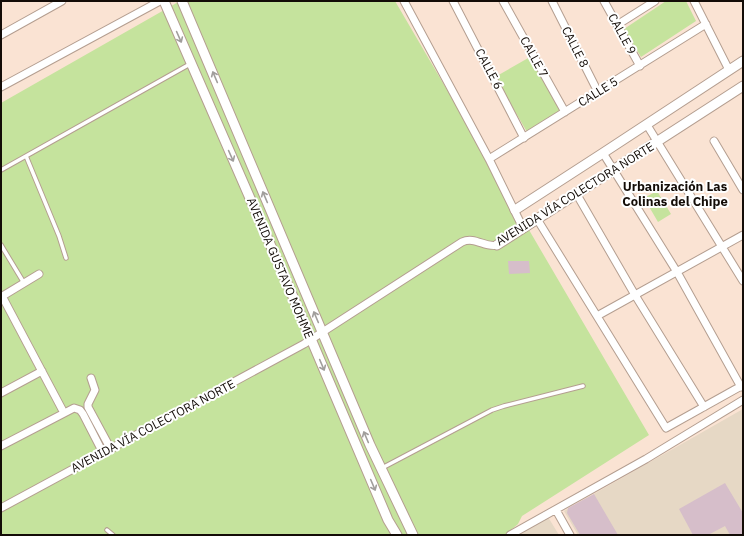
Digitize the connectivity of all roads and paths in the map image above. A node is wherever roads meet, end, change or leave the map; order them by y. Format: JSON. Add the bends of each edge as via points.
{"nodes":[{"id":1,"x":62,"y":1,"type":"edge"},
{"id":2,"x":160,"y":1,"type":"edge"},
{"id":3,"x":164,"y":1,"type":"edge"},
{"id":4,"x":182,"y":1,"type":"edge"},
{"id":5,"x":404,"y":1,"type":"edge"},
{"id":6,"x":453,"y":1,"type":"edge"},
{"id":7,"x":503,"y":1,"type":"edge"},
{"id":8,"x":552,"y":1,"type":"edge"},
{"id":9,"x":604,"y":1,"type":"edge"},
{"id":10,"x":655,"y":1,"type":"edge"},
{"id":11,"x":694,"y":1,"type":"edge"},
{"id":12,"x":706,"y":24,"type":"junction"},
{"id":13,"x":617,"y":25,"type":"junction"},
{"id":14,"x":1,"y":35,"type":"edge"},
{"id":15,"x":743,"y":61,"type":"edge"},
{"id":16,"x":191,"y":63,"type":"junction"},
{"id":17,"x":640,"y":66,"type":"junction"},
{"id":18,"x":729,"y":70,"type":"junction"},
{"id":19,"x":743,"y":86,"type":"edge"},
{"id":20,"x":1,"y":87,"type":"edge"},
{"id":21,"x":598,"y":92,"type":"junction"},
{"id":22,"x":565,"y":112,"type":"junction"},
{"id":23,"x":646,"y":125,"type":"junction"},
{"id":24,"x":524,"y":138,"type":"junction"},
{"id":25,"x":714,"y":141,"type":"dead end"},
{"id":26,"x":657,"y":142,"type":"junction"},
{"id":27,"x":603,"y":153,"type":"junction"},
{"id":28,"x":26,"y":156,"type":"junction"},
{"id":29,"x":489,"y":158,"type":"junction"},
{"id":30,"x":613,"y":169,"type":"junction"},
{"id":31,"x":1,"y":170,"type":"edge"},
{"id":32,"x":743,"y":190,"type":"edge"},
{"id":33,"x":576,"y":193,"type":"junction"},
{"id":34,"x":514,"y":210,"type":"junction"},
{"id":35,"x":537,"y":219,"type":"junction"},
{"id":36,"x":523,"y":228,"type":"junction"},
{"id":37,"x":743,"y":235,"type":"edge"},
{"id":38,"x":1,"y":245,"type":"edge"},
{"id":39,"x":497,"y":245,"type":"joint"},
{"id":40,"x":723,"y":247,"type":"junction"},
{"id":41,"x":66,"y":258,"type":"dead end"},
{"id":42,"x":677,"y":272,"type":"junction"},
{"id":43,"x":39,"y":274,"type":"dead end"},
{"id":44,"x":743,"y":281,"type":"edge"},
{"id":45,"x":24,"y":283,"type":"junction"},
{"id":46,"x":635,"y":295,"type":"junction"},
{"id":47,"x":2,"y":297,"type":"edge"},
{"id":48,"x":597,"y":316,"type":"junction"},
{"id":49,"x":322,"y":333,"type":"junction"},
{"id":50,"x":308,"y":342,"type":"junction"},
{"id":51,"x":42,"y":371,"type":"junction"},
{"id":52,"x":91,"y":378,"type":"dead end"},
{"id":53,"x":583,"y":386,"type":"dead end"},
{"id":54,"x":742,"y":386,"type":"edge"},
{"id":55,"x":2,"y":391,"type":"edge"},
{"id":56,"x":743,"y":400,"type":"edge"},
{"id":57,"x":704,"y":407,"type":"junction"},
{"id":58,"x":64,"y":413,"type":"junction"},
{"id":59,"x":1,"y":446,"type":"edge"},
{"id":60,"x":113,"y":448,"type":"junction"},
{"id":61,"x":101,"y":454,"type":"junction"},
{"id":62,"x":381,"y":469,"type":"junction"},
{"id":63,"x":1,"y":508,"type":"edge"},
{"id":64,"x":556,"y":510,"type":"junction"},
{"id":65,"x":107,"y":530,"type":"dead end"},
{"id":66,"x":112,"y":535,"type":"edge"},
{"id":67,"x":397,"y":535,"type":"edge"},
{"id":68,"x":413,"y":535,"type":"edge"},
{"id":69,"x":510,"y":535,"type":"edge"},
{"id":70,"x":570,"y":535,"type":"edge"}],
"edges":[{"from":1,"to":14,"type":"street"},
{"from":2,"to":20,"type":"street"},
{"from":3,"to":16,"type":"street","name":"AVENIDA GUSTAVO MOHME","one_way":true},
{"from":49,"to":4,"type":"street","name":"AVENIDA GUSTAVO MOHME","one_way":true},
{"from":5,"to":29,"type":"street"},
{"from":6,"to":24,"type":"street","name":"CALLE 6"},
{"from":7,"to":22,"type":"street","name":"CALLE 7"},
{"from":8,"to":21,"type":"street","name":"CALLE 8"},
{"from":9,"to":13,"type":"street","name":"CALLE 9"},
{"from":10,"to":13,"type":"street"},
{"from":11,"to":12,"type":"street"},
{"from":12,"to":17,"type":"street","name":"CALLE 5"},
{"from":12,"to":18,"type":"street"},
{"from":13,"to":17,"type":"street","name":"CALLE 9"},
{"from":15,"to":18,"type":"street","name":"AVENIDA VÍA COLECTORA NORTE"},
{"from":16,"to":28,"type":"lane"},
{"from":16,"to":50,"type":"street","name":"AVENIDA GUSTAVO MOHME","one_way":true},
{"from":17,"to":21,"type":"street","name":"CALLE 5"},
{"from":18,"to":23,"type":"street","name":"AVENIDA VÍA COLECTORA NORTE"},
{"from":19,"to":26,"type":"street","name":"AVENIDA VÍA COLECTORA NORTE"},
{"from":21,"to":22,"type":"street","name":"CALLE 5"},
{"from":22,"to":24,"type":"street","name":"CALLE 5"},
{"from":23,"to":26,"type":"street"},
{"from":23,"to":27,"type":"street","name":"AVENIDA VÍA COLECTORA NORTE"},
{"from":24,"to":29,"type":"street","name":"CALLE 5"},
{"from":25,"to":32,"type":"street"},
{"from":26,"to":30,"type":"street","name":"AVENIDA VÍA COLECTORA NORTE"},
{"from":26,"to":40,"type":"street"},
{"from":27,"to":30,"type":"street"},
{"from":27,"to":34,"type":"street","name":"AVENIDA VÍA COLECTORA NORTE"},
{"from":28,"to":31,"type":"lane"},
{"from":28,"to":41,"type":"lane"},
{"from":29,"to":34,"type":"street"},
{"from":30,"to":33,"type":"street","name":"AVENIDA VÍA COLECTORA NORTE"},
{"from":30,"to":42,"type":"street"},
{"from":33,"to":35,"type":"street","name":"AVENIDA VÍA COLECTORA NORTE"},
{"from":33,"to":46,"type":"street"},
{"from":34,"to":36,"type":"street"},
{"from":35,"to":36,"type":"street","name":"AVENIDA VÍA COLECTORA NORTE"},
{"from":35,"to":48,"type":"street"},
{"from":36,"to":39,"type":"street","name":"AVENIDA VÍA COLECTORA NORTE"},
{"from":37,"to":40,"type":"street"},
{"from":38,"to":45,"type":"lane"},
{"from":39,"to":49,"type":"street","name":"AVENIDA VÍA COLECTORA NORTE","via":[[473,240],[462,242]]},
{"from":40,"to":42,"type":"street"},
{"from":40,"to":44,"type":"street"},
{"from":42,"to":46,"type":"street"},
{"from":42,"to":54,"type":"street"},
{"from":43,"to":45,"type":"street"},
{"from":45,"to":47,"type":"street"},
{"from":46,"to":48,"type":"street"},
{"from":46,"to":57,"type":"street"},
{"from":47,"to":51,"type":"street"},
{"from":48,"to":57,"type":"street","via":[[666,428]]},
{"from":49,"to":50,"type":"street","name":"AVENIDA VÍA COLECTORA NORTE"},
{"from":62,"to":49,"type":"street","name":"AVENIDA GUSTAVO MOHME","one_way":true},
{"from":50,"to":60,"type":"street","name":"AVENIDA VÍA COLECTORA NORTE"},
{"from":50,"to":67,"type":"street","name":"AVENIDA GUSTAVO MOHME","one_way":true},
{"from":51,"to":55,"type":"street"},
{"from":51,"to":58,"type":"street"},
{"from":52,"to":60,"type":"street","via":[[95,390],[88,407],[108,444]]},
{"from":53,"to":62,"type":"lane","via":[[492,410]]},
{"from":54,"to":57,"type":"street"},
{"from":56,"to":64,"type":"street"},
{"from":58,"to":59,"type":"street"},
{"from":58,"to":61,"type":"street","via":[[74,408],[80,410],[102,451]]},
{"from":60,"to":61,"type":"street","name":"AVENIDA VÍA COLECTORA NORTE"},
{"from":61,"to":63,"type":"street","name":"AVENIDA VÍA COLECTORA NORTE"},
{"from":62,"to":68,"type":"street","name":"AVENIDA GUSTAVO MOHME"},
{"from":64,"to":69,"type":"street"},
{"from":64,"to":70,"type":"street"},
{"from":65,"to":66,"type":"lane"}]}
